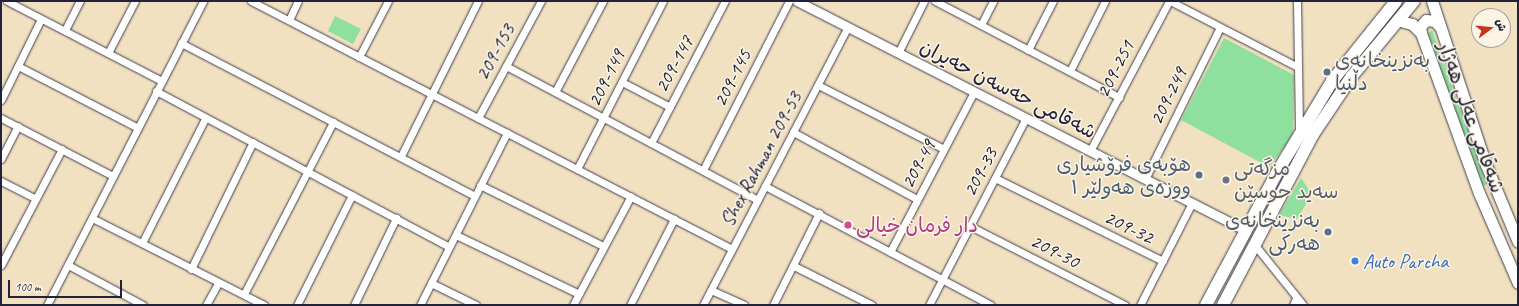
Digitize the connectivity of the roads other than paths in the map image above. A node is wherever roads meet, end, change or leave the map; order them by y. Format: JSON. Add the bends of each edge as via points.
{"nodes":[{"id":1,"x":7,"y":1,"type":"edge"},
{"id":2,"x":80,"y":1,"type":"edge"},
{"id":3,"x":135,"y":1,"type":"edge"},
{"id":4,"x":203,"y":1,"type":"edge"},
{"id":5,"x":251,"y":1,"type":"edge"},
{"id":6,"x":298,"y":1,"type":"edge"},
{"id":7,"x":388,"y":1,"type":"edge"},
{"id":8,"x":478,"y":1,"type":"edge"},
{"id":9,"x":541,"y":1,"type":"edge"},
{"id":10,"x":603,"y":1,"type":"edge"},
{"id":11,"x":663,"y":1,"type":"edge"},
{"id":12,"x":726,"y":1,"type":"edge"},
{"id":13,"x":789,"y":1,"type":"edge"},
{"id":14,"x":797,"y":1,"type":"edge"},
{"id":15,"x":924,"y":1,"type":"edge"},
{"id":16,"x":935,"y":1,"type":"edge"},
{"id":17,"x":993,"y":1,"type":"edge"},
{"id":18,"x":1053,"y":1,"type":"edge"},
{"id":19,"x":1104,"y":1,"type":"edge"},
{"id":20,"x":1169,"y":1,"type":"edge"},
{"id":21,"x":1297,"y":1,"type":"edge"},
{"id":22,"x":1396,"y":1,"type":"edge"},
{"id":23,"x":1414,"y":1,"type":"edge"},
{"id":24,"x":1432,"y":1,"type":"edge"},
{"id":25,"x":41,"y":19,"type":"junction"},
{"id":26,"x":288,"y":20,"type":"junction"},
{"id":27,"x":1397,"y":20,"type":"junction"},
{"id":28,"x":981,"y":25,"type":"junction"},
{"id":29,"x":1439,"y":26,"type":"junction"},
{"id":30,"x":1220,"y":27,"type":"junction"},
{"id":31,"x":847,"y":28,"type":"junction"},
{"id":32,"x":65,"y":30,"type":"junction"},
{"id":33,"x":1421,"y":33,"type":"junction"},
{"id":34,"x":181,"y":43,"type":"junction"},
{"id":35,"x":1028,"y":50,"type":"junction"},
{"id":36,"x":898,"y":52,"type":"junction"},
{"id":37,"x":108,"y":53,"type":"junction"},
{"id":38,"x":359,"y":57,"type":"junction"},
{"id":39,"x":18,"y":66,"type":"junction"},
{"id":40,"x":506,"y":66,"type":"junction"},
{"id":41,"x":1298,"y":67,"type":"junction"},
{"id":42,"x":1070,"y":71,"type":"junction"},
{"id":43,"x":162,"y":80,"type":"junction"},
{"id":44,"x":622,"y":82,"type":"junction"},
{"id":45,"x":818,"y":85,"type":"junction"},
{"id":46,"x":156,"y":91,"type":"junction"},
{"id":47,"x":555,"y":92,"type":"junction"},
{"id":48,"x":974,"y":92,"type":"junction"},
{"id":49,"x":433,"y":94,"type":"junction"},
{"id":50,"x":1119,"y":97,"type":"junction"},
{"id":51,"x":1,"y":100,"type":"edge"},
{"id":52,"x":670,"y":107,"type":"junction"},
{"id":53,"x":605,"y":117,"type":"junction"},
{"id":54,"x":1,"y":118,"type":"edge"},
{"id":55,"x":206,"y":118,"type":"junction"},
{"id":56,"x":478,"y":118,"type":"junction"},
{"id":57,"x":1026,"y":118,"type":"junction"},
{"id":58,"x":333,"y":122,"type":"junction"},
{"id":59,"x":18,"y":126,"type":"junction"},
{"id":60,"x":138,"y":128,"type":"junction"},
{"id":61,"x":793,"y":132,"type":"junction"},
{"id":62,"x":507,"y":133,"type":"junction"},
{"id":63,"x":1299,"y":135,"type":"junction"},
{"id":64,"x":253,"y":142,"type":"junction"},
{"id":65,"x":651,"y":143,"type":"junction"},
{"id":66,"x":62,"y":149,"type":"junction"},
{"id":67,"x":944,"y":149,"type":"junction"},
{"id":68,"x":1090,"y":151,"type":"junction"},
{"id":69,"x":402,"y":156,"type":"junction"},
{"id":70,"x":1,"y":159,"type":"edge"},
{"id":71,"x":306,"y":169,"type":"junction"},
{"id":72,"x":577,"y":169,"type":"junction"},
{"id":73,"x":703,"y":170,"type":"junction"},
{"id":74,"x":113,"y":176,"type":"junction"},
{"id":75,"x":995,"y":178,"type":"junction"},
{"id":76,"x":1145,"y":179,"type":"junction"},
{"id":77,"x":1,"y":181,"type":"edge"},
{"id":78,"x":480,"y":185,"type":"junction"},
{"id":79,"x":765,"y":186,"type":"junction"},
{"id":80,"x":352,"y":195,"type":"junction"},
{"id":81,"x":475,"y":196,"type":"junction"},
{"id":82,"x":631,"y":196,"type":"junction"},
{"id":83,"x":35,"y":198,"type":"junction"},
{"id":84,"x":918,"y":199,"type":"junction"},
{"id":85,"x":758,"y":200,"type":"junction"},
{"id":86,"x":1192,"y":203,"type":"junction"},
{"id":87,"x":819,"y":213,"type":"junction"},
{"id":88,"x":92,"y":218,"type":"junction"},
{"id":89,"x":396,"y":218,"type":"junction"},
{"id":90,"x":674,"y":219,"type":"junction"},
{"id":91,"x":970,"y":226,"type":"junction"},
{"id":92,"x":1245,"y":230,"type":"junction"},
{"id":93,"x":456,"y":235,"type":"junction"},
{"id":94,"x":1518,"y":242,"type":"edge"},
{"id":95,"x":142,"y":243,"type":"junction"},
{"id":96,"x":1254,"y":244,"type":"junction"},
{"id":97,"x":603,"y":246,"type":"junction"},
{"id":98,"x":449,"y":247,"type":"junction"},
{"id":99,"x":732,"y":249,"type":"junction"},
{"id":100,"x":890,"y":252,"type":"junction"},
{"id":101,"x":1162,"y":261,"type":"junction"},
{"id":102,"x":1,"y":265,"type":"edge"},
{"id":103,"x":68,"y":265,"type":"junction"},
{"id":104,"x":794,"y":266,"type":"junction"},
{"id":105,"x":191,"y":269,"type":"junction"},
{"id":106,"x":942,"y":280,"type":"junction"},
{"id":107,"x":218,"y":283,"type":"junction"},
{"id":108,"x":431,"y":283,"type":"junction"},
{"id":109,"x":1518,"y":283,"type":"edge"},
{"id":110,"x":711,"y":290,"type":"junction"},
{"id":111,"x":244,"y":294,"type":"junction"},
{"id":112,"x":579,"y":294,"type":"junction"},
{"id":113,"x":1296,"y":298,"type":"junction"},
{"id":114,"x":47,"y":305,"type":"edge"},
{"id":115,"x":144,"y":305,"type":"edge"},
{"id":116,"x":206,"y":305,"type":"edge"},
{"id":117,"x":264,"y":305,"type":"edge"},
{"id":118,"x":297,"y":305,"type":"edge"},
{"id":119,"x":354,"y":305,"type":"edge"},
{"id":120,"x":420,"y":305,"type":"edge"},
{"id":121,"x":476,"y":305,"type":"edge"},
{"id":122,"x":572,"y":305,"type":"edge"},
{"id":123,"x":630,"y":305,"type":"edge"},
{"id":124,"x":703,"y":305,"type":"edge"},
{"id":125,"x":744,"y":305,"type":"edge"},
{"id":126,"x":772,"y":305,"type":"edge"},
{"id":127,"x":872,"y":305,"type":"edge"},
{"id":128,"x":929,"y":305,"type":"edge"},
{"id":129,"x":991,"y":305,"type":"edge"},
{"id":130,"x":1125,"y":305,"type":"edge"},
{"id":131,"x":1140,"y":305,"type":"edge"},
{"id":132,"x":1206,"y":305,"type":"edge"},
{"id":133,"x":1222,"y":305,"type":"edge"},
{"id":134,"x":1293,"y":305,"type":"edge"},
{"id":135,"x":1302,"y":305,"type":"edge"}],
"edges":[{"from":1,"to":25,"type":"street"},
{"from":2,"to":32,"type":"street"},
{"from":3,"to":37,"type":"street"},
{"from":4,"to":34,"type":"street"},
{"from":5,"to":26,"type":"street"},
{"from":6,"to":26,"type":"street"},
{"from":7,"to":38,"type":"street"},
{"from":8,"to":49,"type":"street"},
{"from":9,"to":40,"type":"street","name":"209-153"},
{"from":10,"to":47,"type":"street"},
{"from":11,"to":44,"type":"street","name":"209-149"},
{"from":12,"to":52,"type":"street","name":"209-147"},
{"from":13,"to":73,"type":"street","name":"209-145"},
{"from":14,"to":31,"type":"street","name":"شەقامی حەسەن حەیران"},
{"from":15,"to":36,"type":"street"},
{"from":16,"to":28,"type":"street"},
{"from":17,"to":28,"type":"street"},
{"from":18,"to":35,"type":"street"},
{"from":19,"to":42,"type":"street"},
{"from":20,"to":30,"type":"street"},
{"from":20,"to":50,"type":"street","name":"209-251"},
{"from":21,"to":41,"type":"street"},
{"from":22,"to":63,"type":"main road","via":[[1345,63]]},
{"from":23,"to":27,"type":"main road"},
{"from":24,"to":29,"type":"main road","name":"شەقامی عەلی هەژار"},
{"from":25,"to":32,"type":"street"},
{"from":25,"to":39,"type":"street"},
{"from":26,"to":38,"type":"street"},
{"from":27,"to":33,"type":"main road","name":"شەقامی عەلی هەژار","via":[[1412,24]]},
{"from":27,"to":96,"type":"main road","via":[[1352,76],[1312,136]]},
{"from":28,"to":35,"type":"street"},
{"from":29,"to":33,"type":"main road","via":[[1435,21],[1426,20],[1420,27]]},
{"from":29,"to":94,"type":"main road","name":"شەقامی عەلی هەژار","via":[[1486,165]]},
{"from":30,"to":41,"type":"street"},
{"from":30,"to":76,"type":"street","name":"209-249"},
{"from":31,"to":36,"type":"street","name":"شەقامی حەسەن حەیران"},
{"from":31,"to":45,"type":"street","name":"Shex Rahman 209-53"},
{"from":32,"to":37,"type":"street"},
{"from":33,"to":109,"type":"main road","name":"شەقامی عەلی هەژار","via":[[1479,193]]},
{"from":34,"to":43,"type":"street"},
{"from":34,"to":58,"type":"street"},
{"from":35,"to":42,"type":"street"},
{"from":36,"to":48,"type":"street","name":"شەقامی حەسەن حەیران"},
{"from":37,"to":43,"type":"street"},
{"from":38,"to":49,"type":"street"},
{"from":39,"to":51,"type":"street"},
{"from":39,"to":60,"type":"street"},
{"from":40,"to":47,"type":"street"},
{"from":40,"to":56,"type":"street","name":"209-153"},
{"from":41,"to":63,"type":"street"},
{"from":42,"to":50,"type":"street"},
{"from":43,"to":46,"type":"street"},
{"from":44,"to":52,"type":"street"},
{"from":44,"to":53,"type":"street","name":"209-149"},
{"from":45,"to":61,"type":"street","name":"Shex Rahman 209-53"},
{"from":45,"to":67,"type":"street"},
{"from":46,"to":55,"type":"street"},
{"from":46,"to":60,"type":"street"},
{"from":47,"to":53,"type":"street"},
{"from":48,"to":57,"type":"street","name":"شەقامی حەسەن حەیران"},
{"from":48,"to":67,"type":"street","name":"209-49"},
{"from":49,"to":56,"type":"street"},
{"from":49,"to":69,"type":"street"},
{"from":50,"to":68,"type":"street","name":"209-251"},
{"from":52,"to":65,"type":"street","name":"209-147"},
{"from":53,"to":65,"type":"street"},
{"from":53,"to":72,"type":"street","name":"209-149"},
{"from":54,"to":59,"type":"street"},
{"from":55,"to":64,"type":"street"},
{"from":55,"to":95,"type":"street"},
{"from":56,"to":62,"type":"street"},
{"from":57,"to":68,"type":"street","name":"شەقامی حەسەن حەیران"},
{"from":57,"to":75,"type":"street","name":"209-33"},
{"from":58,"to":69,"type":"street"},
{"from":58,"to":71,"type":"street"},
{"from":59,"to":66,"type":"street"},
{"from":59,"to":70,"type":"street"},
{"from":60,"to":74,"type":"street"},
{"from":61,"to":79,"type":"street","name":"Shex Rahman 209-53"},
{"from":61,"to":84,"type":"street"},
{"from":62,"to":72,"type":"street"},
{"from":62,"to":78,"type":"street"},
{"from":63,"to":92,"type":"main road"},
{"from":64,"to":71,"type":"street"},
{"from":64,"to":105,"type":"street"},
{"from":65,"to":73,"type":"street"},
{"from":66,"to":74,"type":"street"},
{"from":66,"to":83,"type":"street"},
{"from":67,"to":84,"type":"street","name":"209-49"},
{"from":68,"to":76,"type":"street","name":"شەقامی حەسەن حەیران"},
{"from":69,"to":81,"type":"street"},
{"from":71,"to":80,"type":"street"},
{"from":71,"to":111,"type":"street"},
{"from":72,"to":82,"type":"street"},
{"from":73,"to":85,"type":"street"},
{"from":74,"to":88,"type":"street"},
{"from":75,"to":91,"type":"street","name":"209-33"},
{"from":75,"to":101,"type":"street","name":"209-32"},
{"from":76,"to":86,"type":"street","name":"شەقامی حەسەن حەیران"},
{"from":77,"to":83,"type":"street"},
{"from":78,"to":81,"type":"street"},
{"from":78,"to":97,"type":"street"},
{"from":79,"to":85,"type":"street","name":"Shex Rahman 209-53"},
{"from":79,"to":87,"type":"street"},
{"from":80,"to":89,"type":"street"},
{"from":80,"to":118,"type":"street"},
{"from":81,"to":93,"type":"street"},
{"from":82,"to":90,"type":"street"},
{"from":82,"to":97,"type":"street"},
{"from":83,"to":102,"type":"street"},
{"from":84,"to":100,"type":"street","name":"209-49"},
{"from":85,"to":99,"type":"street","name":"Shex Rahman 209-53"},
{"from":86,"to":92,"type":"street","name":"شەقامی حەسەن حەیران"},
{"from":86,"to":101,"type":"street"},
{"from":87,"to":100,"type":"street"},
{"from":87,"to":104,"type":"street"},
{"from":88,"to":95,"type":"street"},
{"from":88,"to":103,"type":"street"},
{"from":89,"to":98,"type":"street"},
{"from":89,"to":119,"type":"street"},
{"from":90,"to":99,"type":"street"},
{"from":90,"to":123,"type":"street"},
{"from":91,"to":106,"type":"street","name":"209-33"},
{"from":91,"to":130,"type":"street","name":"209-30"},
{"from":92,"to":132,"type":"main road"},
{"from":93,"to":98,"type":"street"},
{"from":93,"to":112,"type":"street"},
{"from":95,"to":105,"type":"street"},
{"from":96,"to":113,"type":"street"},
{"from":96,"to":133,"type":"main road"},
{"from":97,"to":112,"type":"street"},
{"from":98,"to":108,"type":"street"},
{"from":99,"to":110,"type":"street","name":"Shex Rahman 209-53"},
{"from":100,"to":106,"type":"street"},
{"from":101,"to":131,"type":"street"},
{"from":103,"to":114,"type":"street"},
{"from":103,"to":115,"type":"street"},
{"from":104,"to":126,"type":"street"},
{"from":104,"to":127,"type":"street"},
{"from":105,"to":107,"type":"street"},
{"from":106,"to":128,"type":"street","name":"209-33"},
{"from":106,"to":129,"type":"street"},
{"from":107,"to":111,"type":"street"},
{"from":107,"to":116,"type":"street"},
{"from":108,"to":120,"type":"street"},
{"from":108,"to":121,"type":"street"},
{"from":110,"to":124,"type":"street","name":"Shex Rahman 209-53"},
{"from":110,"to":125,"type":"street"},
{"from":111,"to":117,"type":"street"},
{"from":112,"to":122,"type":"street"},
{"from":113,"to":134,"type":"street"},
{"from":113,"to":135,"type":"street"}]}
